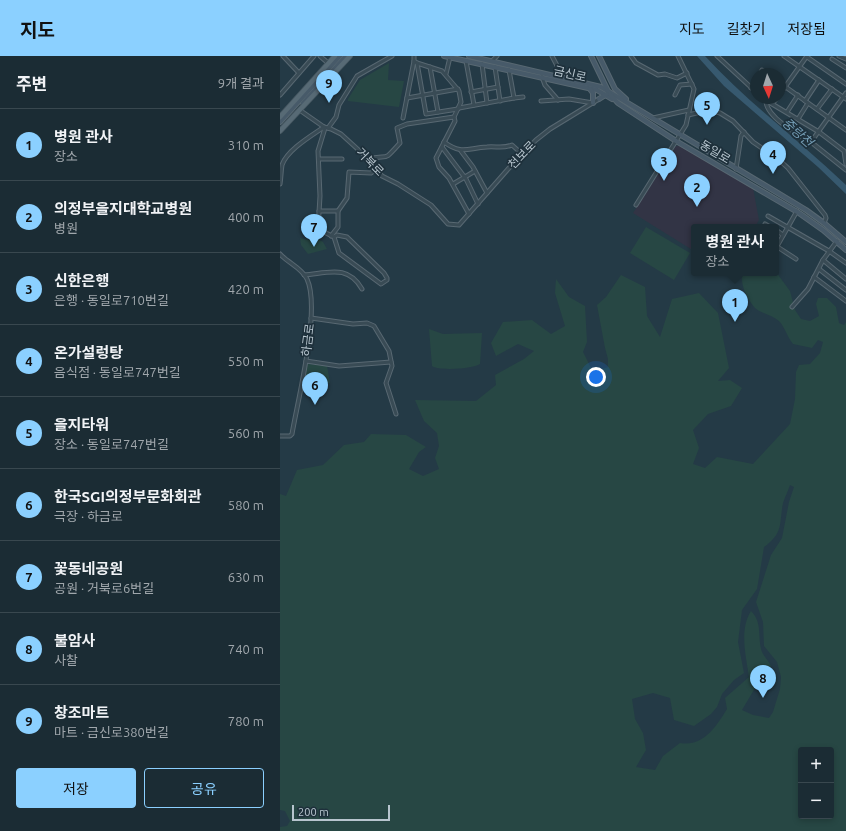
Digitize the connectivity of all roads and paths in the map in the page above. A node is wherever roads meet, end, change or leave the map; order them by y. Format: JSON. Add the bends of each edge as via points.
{"nodes":[{"id":1,"x":284,"y":56,"type":"edge"},
{"id":2,"x":314,"y":56,"type":"edge"},
{"id":3,"x":320,"y":56,"type":"edge"},
{"id":4,"x":335,"y":56,"type":"edge"},
{"id":5,"x":340,"y":56,"type":"edge"},
{"id":6,"x":346,"y":56,"type":"edge"},
{"id":7,"x":350,"y":56,"type":"edge"},
{"id":8,"x":392,"y":56,"type":"edge"},
{"id":9,"x":414,"y":56,"type":"edge"},
{"id":10,"x":444,"y":56,"type":"edge"},
{"id":11,"x":469,"y":56,"type":"edge"},
{"id":12,"x":497,"y":56,"type":"edge"},
{"id":13,"x":552,"y":56,"type":"edge"},
{"id":14,"x":591,"y":56,"type":"edge"},
{"id":15,"x":599,"y":56,"type":"edge"},
{"id":16,"x":631,"y":56,"type":"edge"},
{"id":17,"x":678,"y":56,"type":"edge"},
{"id":18,"x":717,"y":56,"type":"edge"},
{"id":19,"x":784,"y":56,"type":"edge"},
{"id":20,"x":807,"y":56,"type":"edge"},
{"id":21,"x":839,"y":56,"type":"edge"},
{"id":22,"x":450,"y":57,"type":"junction"},
{"id":23,"x":280,"y":59,"type":"edge"},
{"id":24,"x":832,"y":59,"type":"dead end"},
{"id":25,"x":846,"y":59,"type":"edge"},
{"id":26,"x":414,"y":61,"type":"junction"},
{"id":27,"x":466,"y":61,"type":"junction"},
{"id":28,"x":492,"y":61,"type":"junction"},
{"id":29,"x":328,"y":63,"type":"junction"},
{"id":30,"x":418,"y":63,"type":"junction"},
{"id":31,"x":482,"y":64,"type":"junction"},
{"id":32,"x":430,"y":67,"type":"junction"},
{"id":33,"x":495,"y":67,"type":"junction"},
{"id":34,"x":800,"y":67,"type":"junction"},
{"id":35,"x":846,"y":68,"type":"edge"},
{"id":36,"x":509,"y":70,"type":"junction"},
{"id":37,"x":599,"y":72,"type":"junction"},
{"id":38,"x":299,"y":73,"type":"junction"},
{"id":39,"x":687,"y":73,"type":"junction"},
{"id":40,"x":446,"y":74,"type":"junction"},
{"id":41,"x":562,"y":77,"type":"junction"},
{"id":42,"x":542,"y":78,"type":"junction"},
{"id":43,"x":610,"y":80,"type":"junction"},
{"id":44,"x":819,"y":80,"type":"junction"},
{"id":45,"x":692,"y":84,"type":"junction"},
{"id":46,"x":846,"y":84,"type":"edge"},
{"id":47,"x":786,"y":85,"type":"edge"},
{"id":48,"x":590,"y":86,"type":"junction"},
{"id":49,"x":750,"y":86,"type":"edge"},
{"id":50,"x":498,"y":87,"type":"junction"},
{"id":51,"x":786,"y":87,"type":"edge"},
{"id":52,"x":458,"y":89,"type":"junction"},
{"id":53,"x":485,"y":89,"type":"junction"},
{"id":54,"x":832,"y":89,"type":"junction"},
{"id":55,"x":281,"y":92,"type":"edge"},
{"id":56,"x":471,"y":92,"type":"junction"},
{"id":57,"x":607,"y":92,"type":"junction"},
{"id":58,"x":434,"y":93,"type":"junction"},
{"id":59,"x":846,"y":93,"type":"edge"},
{"id":60,"x":423,"y":95,"type":"junction"},
{"id":61,"x":674,"y":95,"type":"dead end"},
{"id":62,"x":798,"y":95,"type":"junction"},
{"id":63,"x":523,"y":97,"type":"dead end"},
{"id":64,"x":407,"y":98,"type":"junction"},
{"id":65,"x":514,"y":98,"type":"junction"},
{"id":66,"x":845,"y":98,"type":"edge"},
{"id":67,"x":599,"y":99,"type":"junction"},
{"id":68,"x":500,"y":100,"type":"junction"},
{"id":69,"x":558,"y":100,"type":"junction"},
{"id":70,"x":541,"y":101,"type":"dead end"},
{"id":71,"x":807,"y":102,"type":"junction"},
{"id":72,"x":487,"y":103,"type":"junction"},
{"id":73,"x":593,"y":103,"type":"junction"},
{"id":74,"x":618,"y":103,"type":"junction"},
{"id":75,"x":767,"y":104,"type":"edge"},
{"id":76,"x":775,"y":104,"type":"edge"},
{"id":77,"x":474,"y":105,"type":"junction"},
{"id":78,"x":458,"y":108,"type":"junction"},
{"id":79,"x":637,"y":108,"type":"junction"},
{"id":80,"x":817,"y":109,"type":"junction"},
{"id":81,"x":689,"y":110,"type":"junction"},
{"id":82,"x":301,"y":111,"type":"junction"},
{"id":83,"x":438,"y":112,"type":"junction"},
{"id":84,"x":787,"y":112,"type":"junction"},
{"id":85,"x":688,"y":115,"type":"junction"},
{"id":86,"x":280,"y":117,"type":"edge"},
{"id":87,"x":454,"y":117,"type":"junction"},
{"id":88,"x":403,"y":118,"type":"dead end"},
{"id":89,"x":653,"y":118,"type":"junction"},
{"id":90,"x":829,"y":118,"type":"junction"},
{"id":91,"x":798,"y":119,"type":"junction"},
{"id":92,"x":280,"y":122,"type":"edge"},
{"id":93,"x":326,"y":128,"type":"junction"},
{"id":94,"x":280,"y":130,"type":"edge"},
{"id":95,"x":846,"y":130,"type":"edge"},
{"id":96,"x":744,"y":132,"type":"junction"},
{"id":97,"x":819,"y":132,"type":"junction"},
{"id":98,"x":680,"y":135,"type":"junction"},
{"id":99,"x":676,"y":141,"type":"junction"},
{"id":100,"x":444,"y":142,"type":"junction"},
{"id":101,"x":811,"y":142,"type":"junction"},
{"id":102,"x":442,"y":147,"type":"junction"},
{"id":103,"x":461,"y":151,"type":"junction"},
{"id":104,"x":522,"y":154,"type":"junction"},
{"id":105,"x":319,"y":159,"type":"junction"},
{"id":106,"x":342,"y":159,"type":"dead end"},
{"id":107,"x":367,"y":159,"type":"junction"},
{"id":108,"x":846,"y":164,"type":"edge"},
{"id":109,"x":281,"y":168,"type":"edge"},
{"id":110,"x":376,"y":169,"type":"junction"},
{"id":111,"x":736,"y":169,"type":"junction"},
{"id":112,"x":846,"y":170,"type":"edge"},
{"id":113,"x":475,"y":171,"type":"junction"},
{"id":114,"x":464,"y":177,"type":"junction"},
{"id":115,"x":280,"y":184,"type":"edge"},
{"id":116,"x":453,"y":184,"type":"junction"},
{"id":117,"x":487,"y":193,"type":"junction"},
{"id":118,"x":478,"y":204,"type":"junction"},
{"id":119,"x":636,"y":205,"type":"dead end"},
{"id":120,"x":319,"y":211,"type":"junction"},
{"id":121,"x":338,"y":211,"type":"junction"},
{"id":122,"x":797,"y":211,"type":"junction"},
{"id":123,"x":469,"y":214,"type":"junction"},
{"id":124,"x":768,"y":216,"type":"dead end"},
{"id":125,"x":824,"y":223,"type":"junction"},
{"id":126,"x":459,"y":225,"type":"joint"},
{"id":127,"x":788,"y":227,"type":"junction"},
{"id":128,"x":779,"y":232,"type":"edge"},
{"id":129,"x":783,"y":235,"type":"junction"},
{"id":130,"x":332,"y":236,"type":"junction"},
{"id":131,"x":780,"y":241,"type":"edge"},
{"id":132,"x":837,"y":241,"type":"junction"},
{"id":133,"x":846,"y":242,"type":"edge"},
{"id":134,"x":779,"y":249,"type":"edge"},
{"id":135,"x":829,"y":250,"type":"junction"},
{"id":136,"x":846,"y":250,"type":"edge"},
{"id":137,"x":280,"y":254,"type":"edge"},
{"id":138,"x":796,"y":259,"type":"dead end"},
{"id":139,"x":823,"y":260,"type":"junction"},
{"id":140,"x":846,"y":263,"type":"edge"},
{"id":141,"x":819,"y":269,"type":"junction"},
{"id":142,"x":304,"y":275,"type":"junction"},
{"id":143,"x":814,"y":277,"type":"junction"},
{"id":144,"x":846,"y":279,"type":"edge"},
{"id":145,"x":362,"y":289,"type":"dead end"},
{"id":146,"x":846,"y":290,"type":"edge"},
{"id":147,"x":846,"y":301,"type":"edge"},
{"id":148,"x":792,"y":307,"type":"dead end"},
{"id":149,"x":311,"y":318,"type":"junction"},
{"id":150,"x":306,"y":361,"type":"junction"},
{"id":151,"x":391,"y":362,"type":"junction"},
{"id":152,"x":396,"y":414,"type":"dead end"},
{"id":153,"x":280,"y":436,"type":"edge"}],
"edges":[{"from":1,"to":23,"type":"street"},
{"from":1,"to":38,"type":"street"},
{"from":2,"to":38,"type":"street"},
{"from":3,"to":29,"type":"street"},
{"from":4,"to":29,"type":"main road"},
{"from":5,"to":92,"type":"street"},
{"from":6,"to":94,"type":"street"},
{"from":7,"to":82,"type":"main road"},
{"from":8,"to":93,"type":"street","via":[[357,76],[339,105],[336,117]]},
{"from":9,"to":26,"type":"street"},
{"from":10,"to":22,"type":"street","name":"금신로"},
{"from":11,"to":28,"type":"street","name":"금신로"},
{"from":12,"to":28,"type":"street"},
{"from":13,"to":41,"type":"street"},
{"from":14,"to":37,"type":"street"},
{"from":15,"to":43,"type":"street"},
{"from":16,"to":39,"type":"street","via":[[636,63],[658,74],[677,78]]},
{"from":17,"to":39,"type":"street"},
{"from":18,"to":49,"type":"street"},
{"from":19,"to":34,"type":"street"},
{"from":20,"to":34,"type":"street"},
{"from":20,"to":46,"type":"street"},
{"from":21,"to":25,"type":"street"},
{"from":22,"to":27,"type":"street","name":"금신로"},
{"from":22,"to":40,"type":"street"},
{"from":24,"to":35,"type":"street"},
{"from":26,"to":30,"type":"street"},
{"from":26,"to":64,"type":"street"},
{"from":27,"to":31,"type":"street","name":"금신로"},
{"from":27,"to":56,"type":"street"},
{"from":28,"to":41,"type":"street","name":"금신로"},
{"from":29,"to":86,"type":"main road"},
{"from":30,"to":32,"type":"street"},
{"from":30,"to":60,"type":"street"},
{"from":31,"to":33,"type":"street","name":"금신로"},
{"from":31,"to":53,"type":"street"},
{"from":32,"to":40,"type":"street"},
{"from":32,"to":58,"type":"street"},
{"from":33,"to":36,"type":"street","name":"금신로"},
{"from":33,"to":50,"type":"street"},
{"from":34,"to":44,"type":"street"},
{"from":34,"to":47,"type":"street"},
{"from":36,"to":42,"type":"street","name":"금신로"},
{"from":36,"to":65,"type":"street"},
{"from":37,"to":48,"type":"street","via":[[598,79]]},
{"from":37,"to":57,"type":"street"},
{"from":38,"to":55,"type":"street"},
{"from":39,"to":45,"type":"street"},
{"from":40,"to":52,"type":"street"},
{"from":41,"to":48,"type":"street","name":"금신로"},
{"from":42,"to":48,"type":"street","name":"금신로"},
{"from":42,"to":69,"type":"street"},
{"from":43,"to":57,"type":"street","via":[[611,87]]},
{"from":43,"to":79,"type":"street","via":[[617,91]]},
{"from":44,"to":54,"type":"street"},
{"from":44,"to":71,"type":"street"},
{"from":45,"to":61,"type":"street","via":[[680,85]]},
{"from":45,"to":81,"type":"street","via":[[694,90]]},
{"from":48,"to":57,"type":"street","name":"금신로"},
{"from":48,"to":73,"type":"street"},
{"from":50,"to":53,"type":"street"},
{"from":50,"to":68,"type":"street"},
{"from":51,"to":62,"type":"street"},
{"from":52,"to":58,"type":"street"},
{"from":52,"to":78,"type":"street","via":[[461,101]]},
{"from":53,"to":56,"type":"street"},
{"from":53,"to":72,"type":"street"},
{"from":54,"to":66,"type":"street"},
{"from":54,"to":80,"type":"street"},
{"from":56,"to":77,"type":"street"},
{"from":57,"to":67,"type":"street"},
{"from":57,"to":74,"type":"street","name":"금신로"},
{"from":57,"to":79,"type":"street","name":"동일로"},
{"from":58,"to":60,"type":"street"},
{"from":58,"to":83,"type":"street"},
{"from":59,"to":66,"type":"street"},
{"from":60,"to":64,"type":"street"},
{"from":60,"to":83,"type":"street","via":[[426,114]]},
{"from":62,"to":71,"type":"street"},
{"from":62,"to":84,"type":"street"},
{"from":63,"to":65,"type":"street"},
{"from":64,"to":88,"type":"street"},
{"from":65,"to":68,"type":"street"},
{"from":66,"to":90,"type":"street"},
{"from":67,"to":73,"type":"street","name":"천보로"},
{"from":67,"to":74,"type":"street"},
{"from":68,"to":72,"type":"street"},
{"from":69,"to":70,"type":"street"},
{"from":69,"to":73,"type":"street","via":[[583,100]]},
{"from":71,"to":80,"type":"street"},
{"from":71,"to":91,"type":"street"},
{"from":72,"to":77,"type":"street"},
{"from":73,"to":104,"type":"street","name":"천보로","via":[[550,129]]},
{"from":74,"to":99,"type":"street","name":"동일로"},
{"from":75,"to":101,"type":"street","via":[[780,122]]},
{"from":76,"to":84,"type":"street"},
{"from":77,"to":78,"type":"street"},
{"from":78,"to":83,"type":"street"},
{"from":78,"to":87,"type":"street"},
{"from":79,"to":89,"type":"street","name":"동일로"},
{"from":80,"to":90,"type":"street"},
{"from":81,"to":85,"type":"street"},
{"from":81,"to":89,"type":"street"},
{"from":82,"to":93,"type":"street","name":"거북로"},
{"from":82,"to":94,"type":"main road"},
{"from":84,"to":91,"type":"street"},
{"from":85,"to":96,"type":"street","via":[[704,111],[717,112],[733,121]]},
{"from":85,"to":98,"type":"street"},
{"from":87,"to":100,"type":"street","via":[[455,121]]},
{"from":87,"to":107,"type":"street","via":[[407,124],[397,128],[400,143],[392,154],[383,158]]},
{"from":89,"to":98,"type":"street","name":"동일로"},
{"from":90,"to":95,"type":"street"},
{"from":90,"to":97,"type":"street"},
{"from":91,"to":97,"type":"street"},
{"from":93,"to":105,"type":"street","via":[[318,147]]},
{"from":93,"to":107,"type":"street","name":"거북로","via":[[341,134]]},
{"from":93,"to":109,"type":"street","via":[[300,143]]},
{"from":96,"to":111,"type":"street","via":[[741,136]]},
{"from":96,"to":125,"type":"street","via":[[793,173],[826,218]]},
{"from":97,"to":101,"type":"street"},
{"from":97,"to":108,"type":"street","via":[[844,150]]},
{"from":98,"to":99,"type":"street"},
{"from":98,"to":111,"type":"street","name":"동일로"},
{"from":99,"to":119,"type":"street"},
{"from":99,"to":122,"type":"street","name":"동일로"},
{"from":100,"to":102,"type":"street"},
{"from":100,"to":103,"type":"street"},
{"from":101,"to":112,"type":"street"},
{"from":102,"to":114,"type":"street"},
{"from":102,"to":116,"type":"street","via":[[436,158]]},
{"from":103,"to":104,"type":"street","via":[[512,145]]},
{"from":103,"to":113,"type":"street"},
{"from":104,"to":117,"type":"street","name":"천보로"},
{"from":105,"to":106,"type":"street"},
{"from":105,"to":120,"type":"street"},
{"from":107,"to":110,"type":"street","name":"거북로"},
{"from":109,"to":115,"type":"street"},
{"from":110,"to":121,"type":"street","via":[[371,173],[350,172],[346,198]]},
{"from":110,"to":126,"type":"street","name":"거북로","via":[[382,176],[431,205],[448,224]]},
{"from":111,"to":125,"type":"street","name":"동일로"},
{"from":113,"to":114,"type":"street"},
{"from":113,"to":117,"type":"street"},
{"from":114,"to":116,"type":"street"},
{"from":114,"to":118,"type":"street"},
{"from":116,"to":123,"type":"street"},
{"from":117,"to":118,"type":"street","name":"천보로"},
{"from":118,"to":123,"type":"street","name":"천보로"},
{"from":120,"to":121,"type":"street"},
{"from":120,"to":130,"type":"street","via":[[318,229]]},
{"from":121,"to":130,"type":"street","via":[[338,227]]},
{"from":122,"to":127,"type":"street"},
{"from":122,"to":132,"type":"street","name":"동일로"},
{"from":123,"to":126,"type":"street","name":"천보로"},
{"from":124,"to":127,"type":"street"},
{"from":125,"to":133,"type":"street","name":"동일로"},
{"from":127,"to":129,"type":"street"},
{"from":127,"to":135,"type":"street"},
{"from":128,"to":129,"type":"street"},
{"from":129,"to":131,"type":"street"},
{"from":130,"to":130,"type":"street","via":[[347,237],[384,273],[387,280],[380,284],[339,253]]},
{"from":132,"to":135,"type":"street"},
{"from":132,"to":136,"type":"street","name":"동일로"},
{"from":134,"to":138,"type":"street"},
{"from":135,"to":139,"type":"street"},
{"from":135,"to":140,"type":"street"},
{"from":137,"to":142,"type":"street"},
{"from":139,"to":141,"type":"street"},
{"from":139,"to":144,"type":"street"},
{"from":141,"to":143,"type":"street"},
{"from":141,"to":146,"type":"street"},
{"from":142,"to":145,"type":"street","via":[[337,270],[357,280]]},
{"from":142,"to":149,"type":"street","name":"하금로","via":[[312,303]]},
{"from":143,"to":147,"type":"street"},
{"from":143,"to":148,"type":"street","via":[[808,289]]},
{"from":149,"to":150,"type":"street","name":"하금로"},
{"from":149,"to":151,"type":"street","via":[[371,324],[389,352]]},
{"from":150,"to":151,"type":"street","via":[[339,366]]},
{"from":150,"to":153,"type":"street","name":"하금로","via":[[290,436]]},
{"from":151,"to":152,"type":"street","via":[[386,383]]}]}
